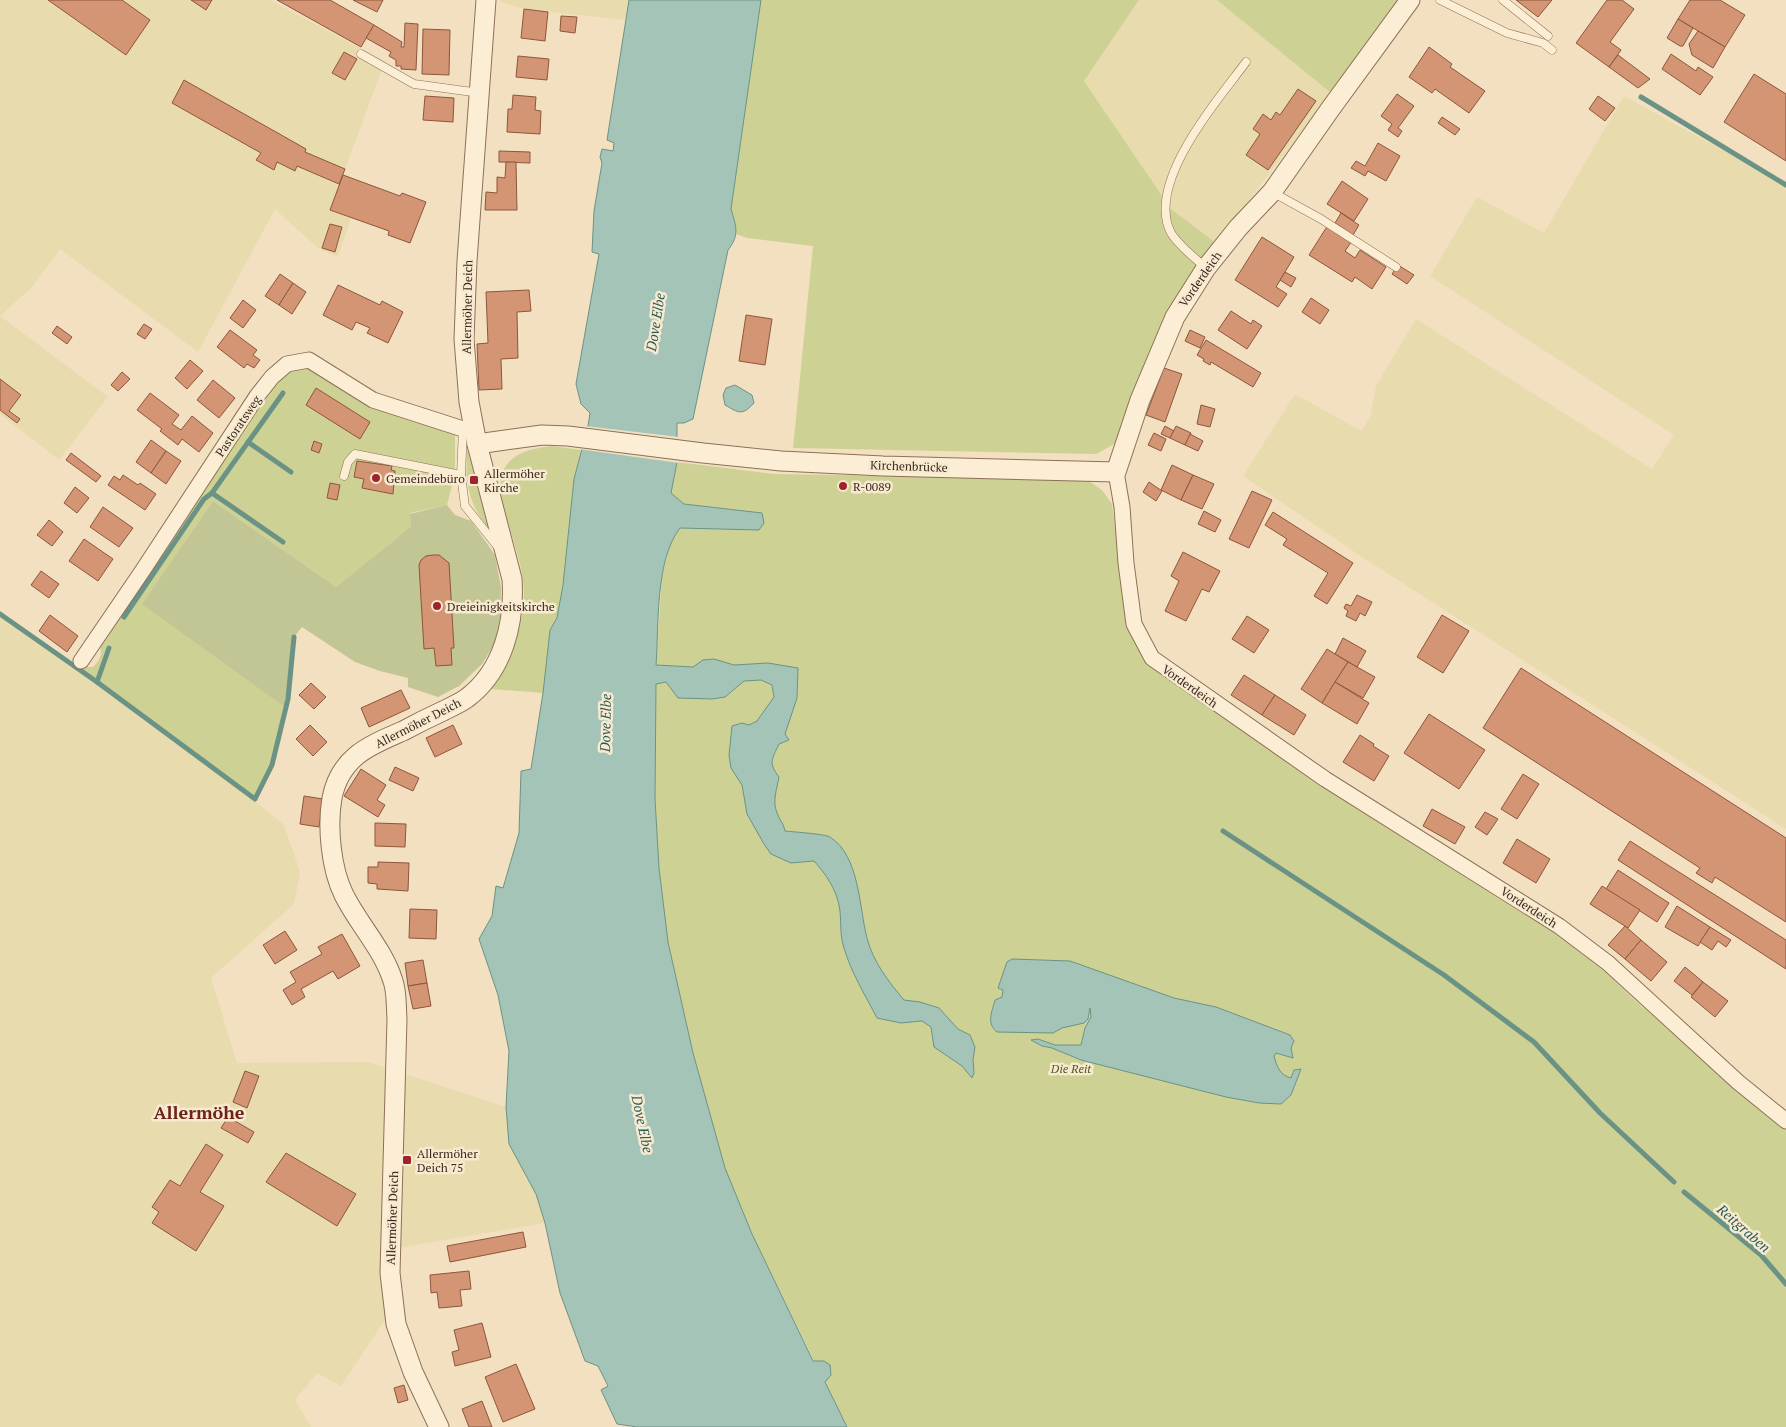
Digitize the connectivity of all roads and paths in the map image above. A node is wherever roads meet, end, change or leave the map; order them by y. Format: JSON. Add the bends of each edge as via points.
{"nodes":[{"id":1,"x":486,"y":0,"type":"edge"},
{"id":2,"x":1410,"y":0,"type":"edge"},
{"id":3,"x":1440,"y":0,"type":"edge"},
{"id":4,"x":1502,"y":0,"type":"edge"},
{"id":5,"x":1548,"y":36,"type":"dead end"},
{"id":6,"x":1552,"y":50,"type":"dead end"},
{"id":7,"x":361,"y":54,"type":"dead end"},
{"id":8,"x":1246,"y":62,"type":"dead end"},
{"id":9,"x":480,"y":92,"type":"junction"},
{"id":10,"x":1272,"y":192,"type":"junction"},
{"id":11,"x":1396,"y":267,"type":"dead end"},
{"id":12,"x":1206,"y":268,"type":"junction"},
{"id":13,"x":471,"y":434,"type":"junction"},
{"id":14,"x":1116,"y":472,"type":"junction"},
{"id":15,"x":461,"y":475,"type":"junction"},
{"id":16,"x":344,"y":476,"type":"dead end"},
{"id":17,"x":506,"y":558,"type":"junction"},
{"id":18,"x":81,"y":661,"type":"dead end"},
{"id":19,"x":1786,"y":1121,"type":"edge"},
{"id":20,"x":439,"y":1427,"type":"edge"}],
"edges":[{"from":1,"to":9,"type":"street","name":"Allermöher Deich"},
{"from":2,"to":10,"type":"street","name":"Vorderdeich"},
{"from":3,"to":6,"type":"lane","via":[[1507,34],[1542,43]]},
{"from":4,"to":5,"type":"lane"},
{"from":7,"to":9,"type":"lane","via":[[414,84]]},
{"from":8,"to":12,"type":"lane","via":[[1192,134],[1173,173],[1165,206],[1172,234]]},
{"from":9,"to":13,"type":"street","name":"Allermöher Deich","via":[[464,339]]},
{"from":10,"to":11,"type":"lane"},
{"from":10,"to":12,"type":"street","name":"Vorderdeich"},
{"from":12,"to":14,"type":"street","name":"Vorderdeich","via":[[1174,317],[1140,400]]},
{"from":13,"to":14,"type":"street","name":"Kirchenbrücke","via":[[568,436],[781,461]]},
{"from":13,"to":15,"type":"lane"},
{"from":13,"to":17,"type":"street","name":"Allermöher Deich"},
{"from":13,"to":18,"type":"street","name":"Pastoratsweg","via":[[372,400],[308,360],[287,364],[257,396]]},
{"from":14,"to":19,"type":"street","name":"Vorderdeich","via":[[1134,624],[1152,658],[1326,780],[1559,926],[1608,963],[1738,1082]]},
{"from":15,"to":16,"type":"lane","via":[[355,454],[348,462]]},
{"from":15,"to":17,"type":"lane","via":[[465,506]]},
{"from":17,"to":20,"type":"street","name":"Allermöher Deich","via":[[512,579],[510,628],[499,660],[481,686],[465,700],[381,740],[356,756],[343,770],[332,798],[331,839],[337,878],[344,896],[385,960],[394,983],[398,1018],[390,1273],[396,1324],[413,1372]]}]}
